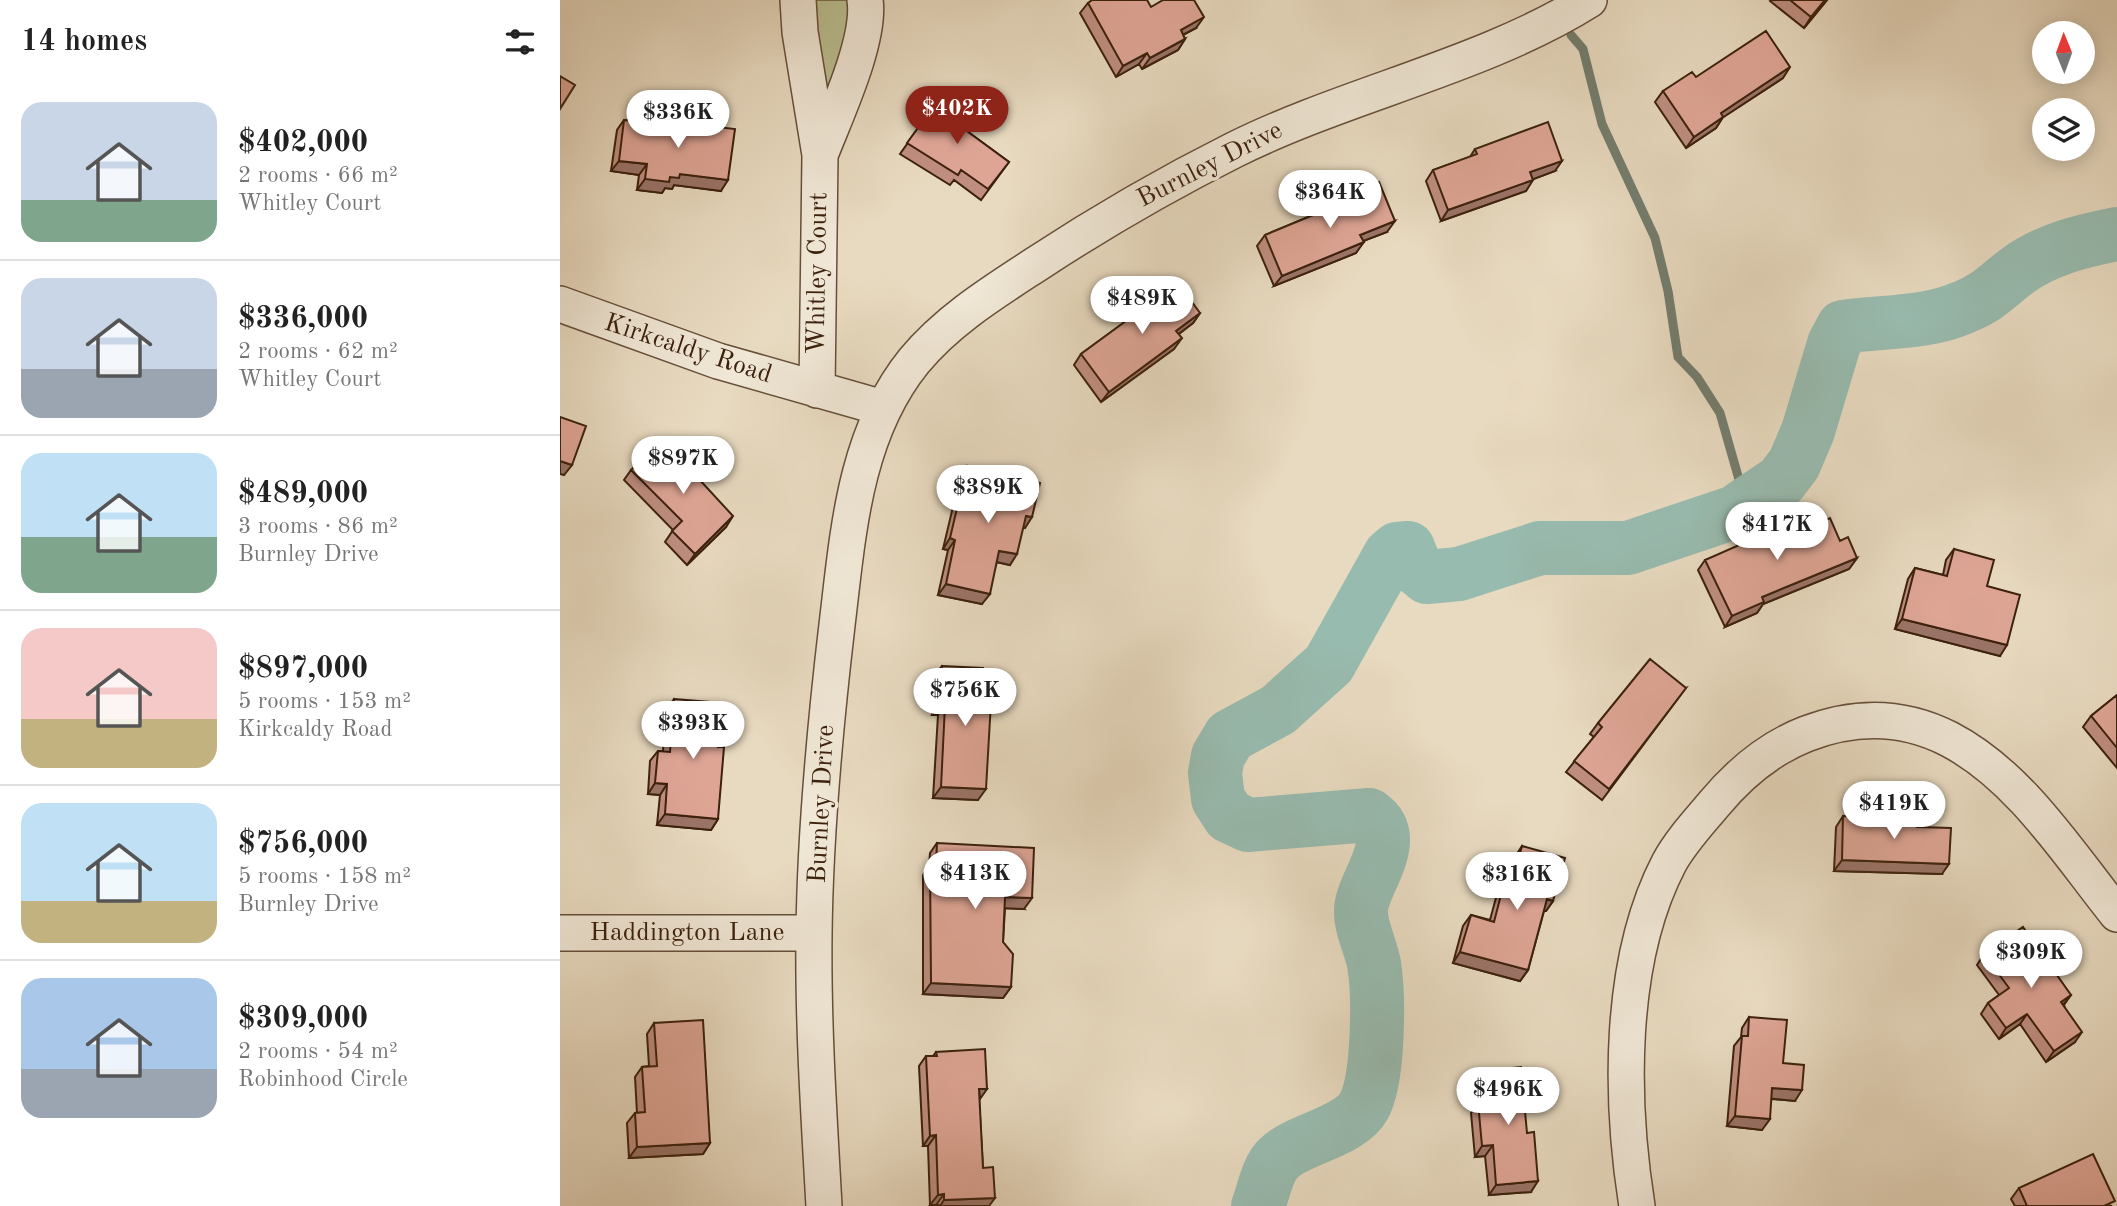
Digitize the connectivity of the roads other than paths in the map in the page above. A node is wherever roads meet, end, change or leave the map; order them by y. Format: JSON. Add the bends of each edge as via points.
{"nodes":[{"id":1,"x":798,"y":0,"type":"edge"},
{"id":2,"x":866,"y":0,"type":"edge"},
{"id":3,"x":1589,"y":0,"type":"edge"},
{"id":4,"x":820,"y":155,"type":"junction"},
{"id":5,"x":560,"y":304,"type":"edge"},
{"id":6,"x":817,"y":390,"type":"junction"},
{"id":7,"x":883,"y":408,"type":"junction"},
{"id":8,"x":2117,"y":914,"type":"edge"},
{"id":9,"x":560,"y":933,"type":"edge"},
{"id":10,"x":814,"y":933,"type":"junction"},
{"id":11,"x":824,"y":1206,"type":"edge"},
{"id":12,"x":1637,"y":1206,"type":"edge"}],
"edges":[{"from":1,"to":4,"type":"street","name":"Whitley Court"},
{"from":2,"to":4,"type":"street","name":"Whitley Court","via":[[859,47]]},
{"from":3,"to":7,"type":"street","name":"Burnley Drive","via":[[1500,44],[1296,121],[1148,196],[1068,243],[947,326],[914,362]]},
{"from":4,"to":6,"type":"street","name":"Whitley Court"},
{"from":5,"to":6,"type":"street","name":"Kirkcaldy Road","via":[[653,340]]},
{"from":6,"to":7,"type":"street"},
{"from":7,"to":10,"type":"street","name":"Burnley Drive","via":[[862,464],[846,556],[827,704]]},
{"from":8,"to":12,"type":"street","via":[[2026,802],[1985,764],[1950,740],[1920,727],[1867,718],[1822,727],[1771,751],[1719,798],[1670,861],[1643,937],[1633,977],[1628,1054]]},
{"from":9,"to":10,"type":"street","name":"Haddington Lane"},
{"from":10,"to":11,"type":"street","name":"Burnley Drive"}]}
